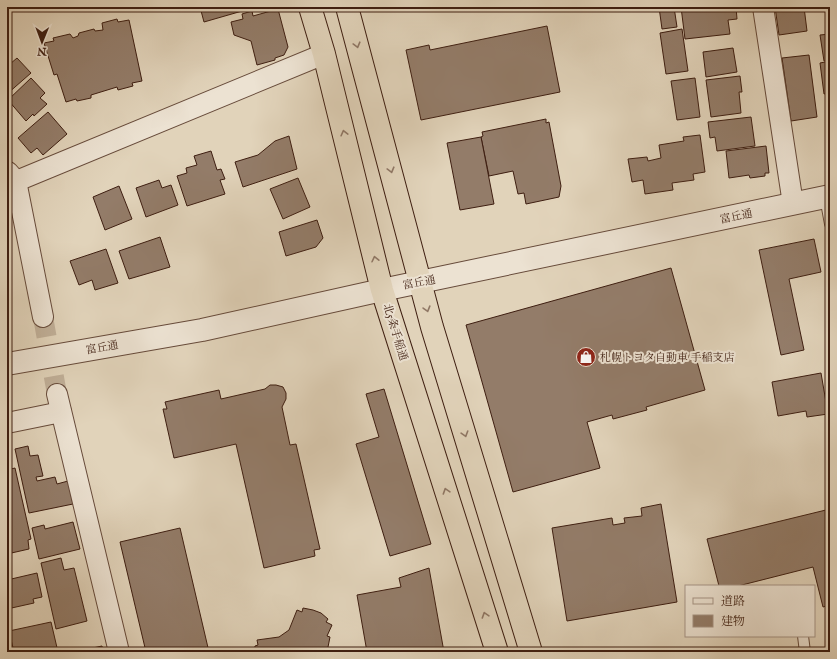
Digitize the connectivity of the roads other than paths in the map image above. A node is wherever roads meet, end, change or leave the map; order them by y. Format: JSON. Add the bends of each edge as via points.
{"nodes":[{"id":1,"x":310,"y":7,"type":"edge"},
{"id":2,"x":347,"y":7,"type":"edge"},
{"id":3,"x":763,"y":7,"type":"edge"},
{"id":4,"x":324,"y":54,"type":"junction"},
{"id":5,"x":10,"y":179,"type":"edge"},
{"id":6,"x":828,"y":197,"type":"edge"},
{"id":7,"x":793,"y":204,"type":"junction"},
{"id":8,"x":830,"y":224,"type":"edge"},
{"id":9,"x":419,"y":282,"type":"junction"},
{"id":10,"x":382,"y":290,"type":"junction"},
{"id":11,"x":43,"y":317,"type":"tunnel mouth"},
{"id":12,"x":7,"y":364,"type":"edge"},
{"id":13,"x":7,"y":423,"type":"edge"},
{"id":14,"x":803,"y":637,"type":"edge"},
{"id":15,"x":119,"y":652,"type":"edge"},
{"id":16,"x":496,"y":652,"type":"edge"},
{"id":17,"x":531,"y":652,"type":"edge"},
{"id":18,"x":805,"y":652,"type":"edge"}],
"edges":[{"from":1,"to":4,"type":"highway","name":"北5条手稲通"},
{"from":2,"to":9,"type":"highway","one_way":true},
{"from":3,"to":7,"type":"street"},
{"from":4,"to":5,"type":"street"},
{"from":10,"to":4,"type":"highway","name":"北5条手稲通","one_way":true},
{"from":5,"to":11,"type":"street"},
{"from":6,"to":7,"type":"street","name":"富丘通"},
{"from":6,"to":8,"type":"lane"},
{"from":7,"to":9,"type":"street","name":"富丘通"},
{"from":9,"to":10,"type":"street","name":"富丘通"},
{"from":9,"to":17,"type":"highway","one_way":true},
{"from":10,"to":12,"type":"street","name":"富丘通","via":[[202,330]]},
{"from":16,"to":10,"type":"highway","name":"北5条手稲通","one_way":true},
{"from":13,"to":15,"type":"street","via":[[59,403]]},
{"from":14,"to":18,"type":"lane"}]}
